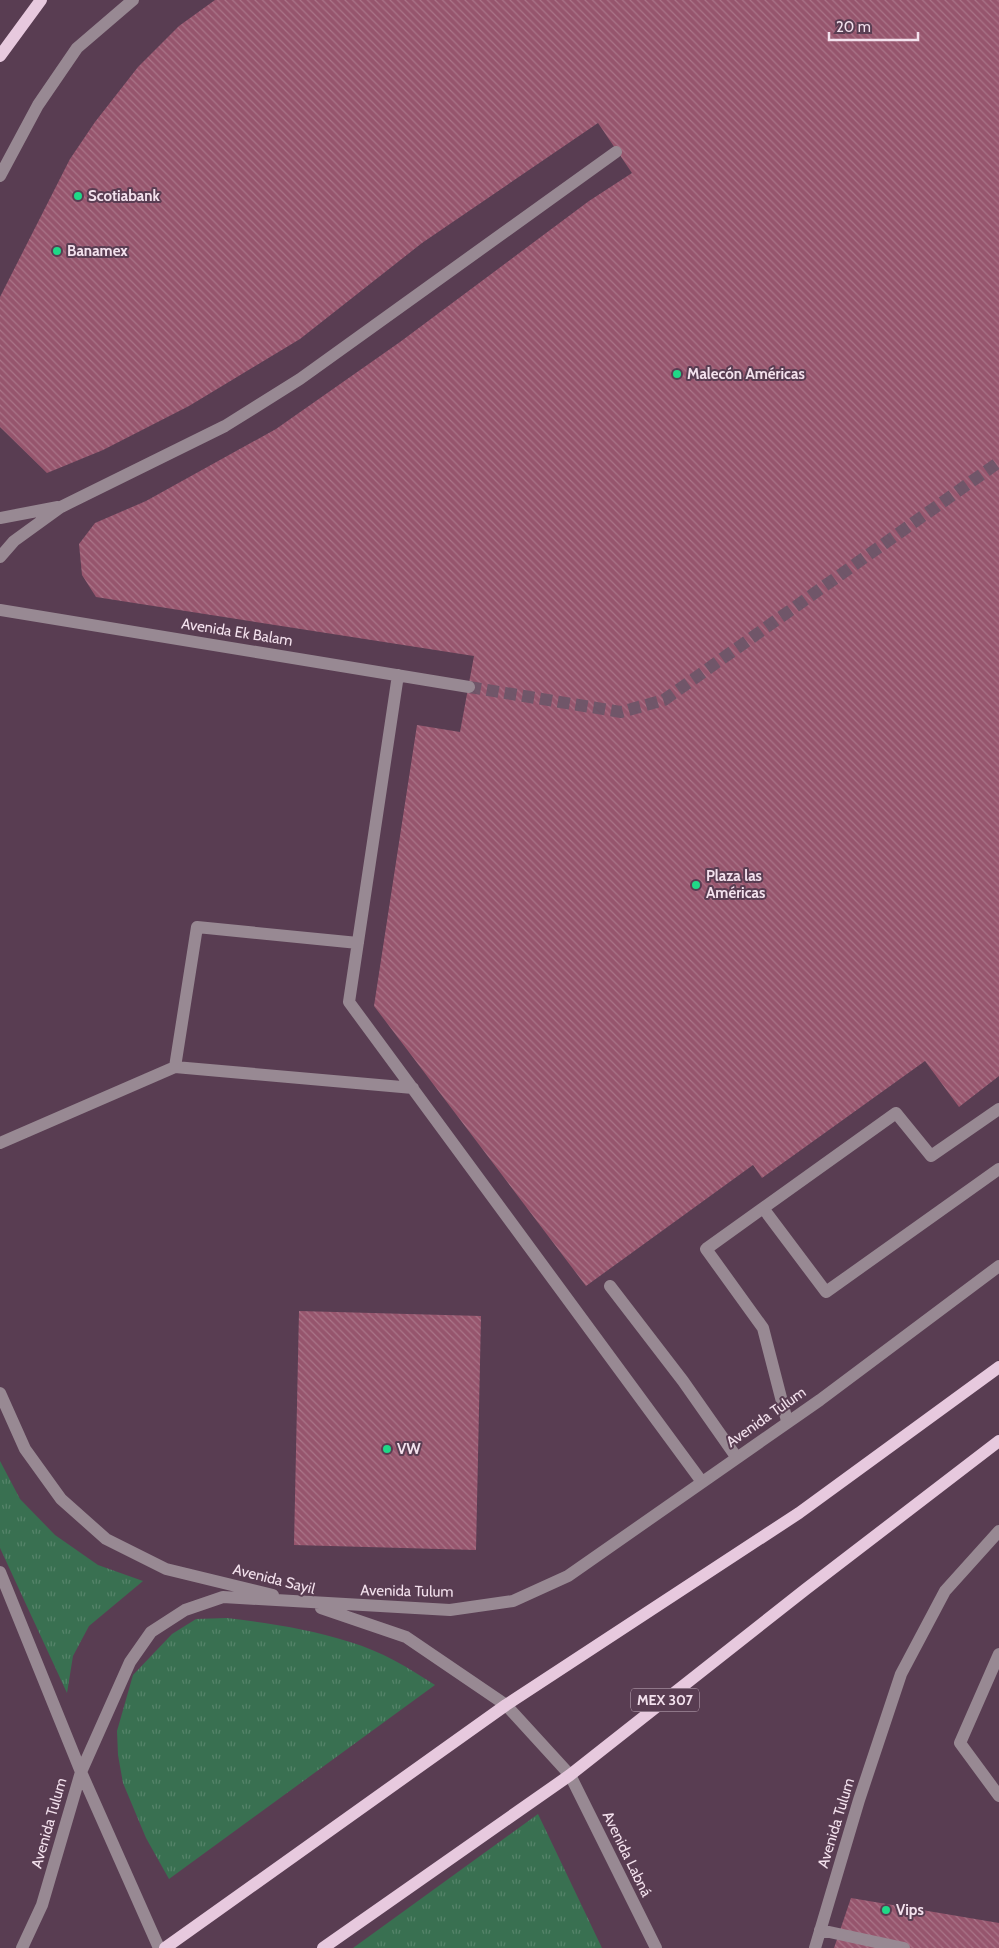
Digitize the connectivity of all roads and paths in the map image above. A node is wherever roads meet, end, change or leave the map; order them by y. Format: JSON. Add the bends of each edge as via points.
{"nodes":[{"id":1,"x":41,"y":0,"type":"edge"},
{"id":2,"x":133,"y":0,"type":"edge"},
{"id":3,"x":0,"y":56,"type":"edge"},
{"id":4,"x":616,"y":152,"type":"dead end"},
{"id":5,"x":0,"y":176,"type":"edge"},
{"id":6,"x":61,"y":507,"type":"junction"},
{"id":7,"x":0,"y":518,"type":"edge"},
{"id":8,"x":0,"y":557,"type":"edge"},
{"id":9,"x":0,"y":609,"type":"edge"},
{"id":10,"x":398,"y":675,"type":"junction"},
{"id":11,"x":469,"y":687,"type":"tunnel mouth"},
{"id":12,"x":358,"y":943,"type":"junction"},
{"id":13,"x":175,"y":1067,"type":"junction"},
{"id":14,"x":413,"y":1088,"type":"junction"},
{"id":15,"x":999,"y":1109,"type":"edge"},
{"id":16,"x":0,"y":1142,"type":"edge"},
{"id":17,"x":999,"y":1169,"type":"edge"},
{"id":18,"x":763,"y":1208,"type":"junction"},
{"id":19,"x":999,"y":1266,"type":"edge"},
{"id":20,"x":610,"y":1286,"type":"dead end"},
{"id":21,"x":999,"y":1367,"type":"edge"},
{"id":22,"x":0,"y":1393,"type":"edge"},
{"id":23,"x":787,"y":1422,"type":"junction"},
{"id":24,"x":999,"y":1441,"type":"edge"},
{"id":25,"x":737,"y":1458,"type":"junction"},
{"id":26,"x":702,"y":1482,"type":"junction"},
{"id":27,"x":999,"y":1532,"type":"edge"},
{"id":28,"x":0,"y":1572,"type":"edge"},
{"id":29,"x":309,"y":1604,"type":"junction"},
{"id":30,"x":999,"y":1654,"type":"edge"},
{"id":31,"x":506,"y":1704,"type":"junction"},
{"id":32,"x":81,"y":1772,"type":"junction"},
{"id":33,"x":570,"y":1775,"type":"junction"},
{"id":34,"x":999,"y":1796,"type":"edge"},
{"id":35,"x":820,"y":1930,"type":"junction"},
{"id":36,"x":886,"y":1946,"type":"edge"},
{"id":37,"x":22,"y":1948,"type":"edge"},
{"id":38,"x":160,"y":1948,"type":"edge"},
{"id":39,"x":165,"y":1948,"type":"edge"},
{"id":40,"x":323,"y":1948,"type":"edge"},
{"id":41,"x":656,"y":1948,"type":"edge"},
{"id":42,"x":815,"y":1948,"type":"edge"},
{"id":43,"x":904,"y":1948,"type":"edge"}],
"edges":[{"from":1,"to":3,"type":"main road"},
{"from":2,"to":5,"type":"street","via":[[77,48],[38,105]]},
{"from":4,"to":6,"type":"street","via":[[300,379],[225,426]]},
{"from":6,"to":7,"type":"street"},
{"from":6,"to":8,"type":"street","via":[[14,541]]},
{"from":9,"to":10,"type":"street","name":"Avenida Ek Balam"},
{"from":10,"to":11,"type":"street","name":"Avenida Ek Balam"},
{"from":10,"to":12,"type":"street"},
{"from":12,"to":13,"type":"street","via":[[197,927]]},
{"from":12,"to":14,"type":"street","via":[[349,1002]]},
{"from":13,"to":14,"type":"street"},
{"from":13,"to":16,"type":"street"},
{"from":14,"to":26,"type":"street"},
{"from":15,"to":18,"type":"street","via":[[931,1156],[896,1113]]},
{"from":17,"to":18,"type":"street","via":[[826,1292]]},
{"from":18,"to":23,"type":"street","via":[[706,1249],[763,1328]]},
{"from":19,"to":23,"type":"street","name":"Avenida Tulum"},
{"from":20,"to":25,"type":"street"},
{"from":21,"to":31,"type":"main road","via":[[799,1513]]},
{"from":22,"to":29,"type":"street","name":"Avenida Sayil","via":[[25,1449],[61,1499],[106,1539],[166,1569]]},
{"from":23,"to":25,"type":"street","name":"Avenida Tulum"},
{"from":24,"to":33,"type":"main road","number":"MEX 307"},
{"from":25,"to":26,"type":"street","name":"Avenida Tulum"},
{"from":26,"to":29,"type":"street","name":"Avenida Tulum","via":[[568,1576],[513,1601],[450,1610]]},
{"from":27,"to":35,"type":"street","name":"Avenida Tulum","via":[[945,1591],[901,1674]]},
{"from":28,"to":32,"type":"street"},
{"from":29,"to":31,"type":"street","name":"Avenida Sayil","via":[[406,1638]]},
{"from":29,"to":32,"type":"street","name":"Avenida Tulum","via":[[223,1597],[185,1610],[151,1632],[130,1662]]},
{"from":30,"to":34,"type":"street","via":[[960,1743]]},
{"from":31,"to":33,"type":"street","name":"Avenida Sayil"},
{"from":31,"to":39,"type":"main road"},
{"from":32,"to":37,"type":"street","name":"Avenida Tulum","via":[[42,1905]]},
{"from":32,"to":38,"type":"street"},
{"from":33,"to":40,"type":"main road","number":"MEX 307"},
{"from":33,"to":41,"type":"street","name":"Avenida Labná"},
{"from":35,"to":36,"type":"street"},
{"from":35,"to":42,"type":"street","name":"Avenida Tulum"},
{"from":36,"to":43,"type":"street"}]}
